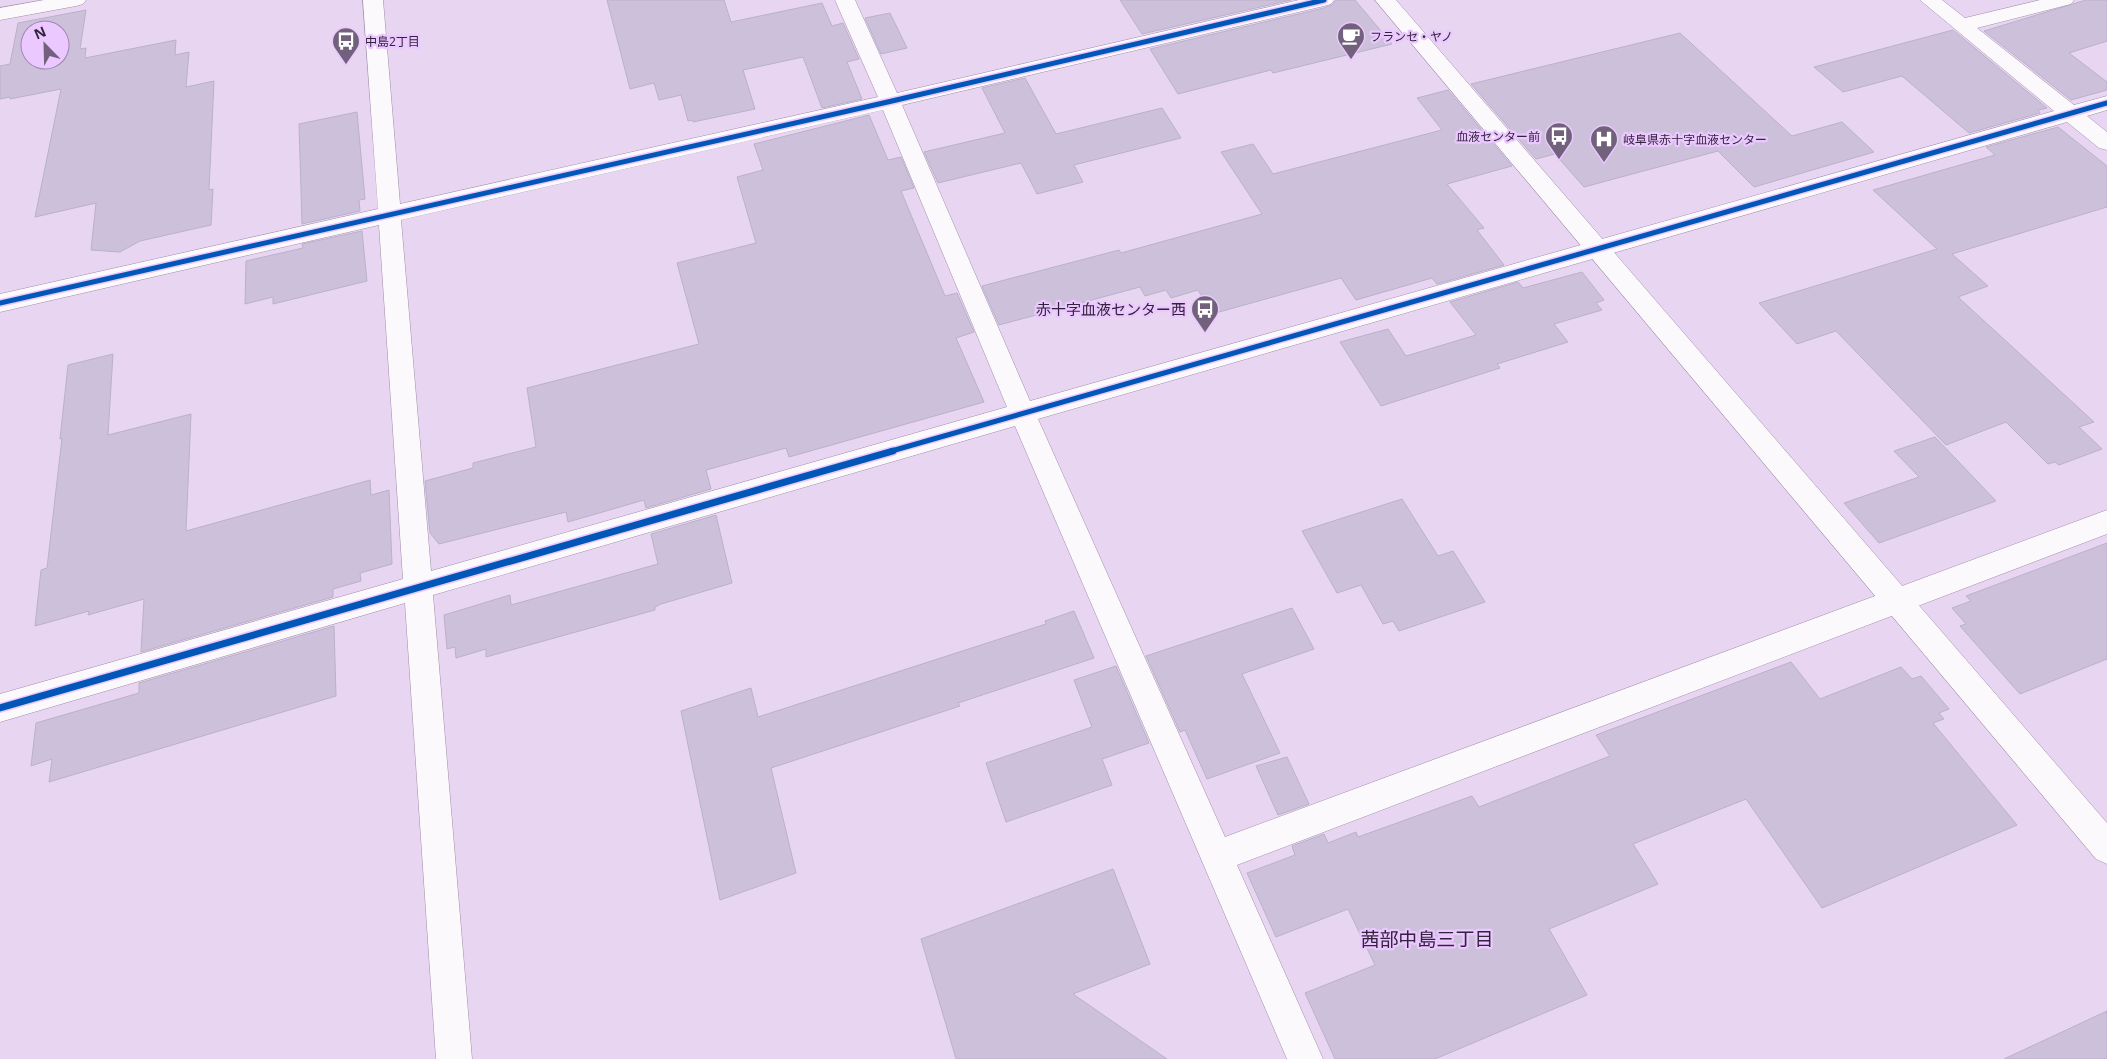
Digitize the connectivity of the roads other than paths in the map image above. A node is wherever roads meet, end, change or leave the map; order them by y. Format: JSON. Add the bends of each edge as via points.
{"nodes":[{"id":1,"x":76,"y":0,"type":"edge"},
{"id":2,"x":373,"y":0,"type":"edge"},
{"id":3,"x":845,"y":0,"type":"edge"},
{"id":4,"x":1324,"y":0,"type":"edge"},
{"id":5,"x":1385,"y":0,"type":"edge"},
{"id":6,"x":1930,"y":0,"type":"edge"},
{"id":7,"x":2064,"y":0,"type":"edge"},
{"id":8,"x":0,"y":14,"type":"edge"},
{"id":9,"x":1962,"y":25,"type":"junction"},
{"id":10,"x":892,"y":101,"type":"junction"},
{"id":11,"x":2107,"y":104,"type":"edge"},
{"id":12,"x":2069,"y":114,"type":"junction"},
{"id":13,"x":2107,"y":143,"type":"edge"},
{"id":14,"x":391,"y":215,"type":"junction"},
{"id":15,"x":1596,"y":250,"type":"junction"},
{"id":16,"x":0,"y":303,"type":"edge"},
{"id":17,"x":1022,"y":413,"type":"junction"},
{"id":18,"x":2107,"y":522,"type":"edge"},
{"id":19,"x":417,"y":587,"type":"junction"},
{"id":20,"x":1896,"y":600,"type":"junction"},
{"id":21,"x":0,"y":708,"type":"edge"},
{"id":22,"x":2107,"y":848,"type":"edge"},
{"id":23,"x":1218,"y":856,"type":"junction"},
{"id":24,"x":454,"y":1059,"type":"edge"},
{"id":25,"x":1305,"y":1059,"type":"edge"}],
"edges":[{"from":1,"to":8,"type":"street"},
{"from":2,"to":14,"type":"street"},
{"from":3,"to":10,"type":"street"},
{"from":4,"to":10,"type":"street"},
{"from":5,"to":15,"type":"street"},
{"from":6,"to":9,"type":"street"},
{"from":7,"to":9,"type":"street"},
{"from":9,"to":12,"type":"street"},
{"from":10,"to":14,"type":"street"},
{"from":10,"to":17,"type":"street"},
{"from":11,"to":12,"type":"street"},
{"from":12,"to":13,"type":"street"},
{"from":12,"to":15,"type":"street"},
{"from":14,"to":16,"type":"street"},
{"from":14,"to":19,"type":"street"},
{"from":15,"to":17,"type":"street"},
{"from":15,"to":20,"type":"street"},
{"from":17,"to":19,"type":"street"},
{"from":17,"to":23,"type":"street"},
{"from":18,"to":20,"type":"street"},
{"from":19,"to":21,"type":"street"},
{"from":19,"to":24,"type":"street"},
{"from":20,"to":22,"type":"street"},
{"from":20,"to":23,"type":"street"},
{"from":23,"to":25,"type":"street"}]}
